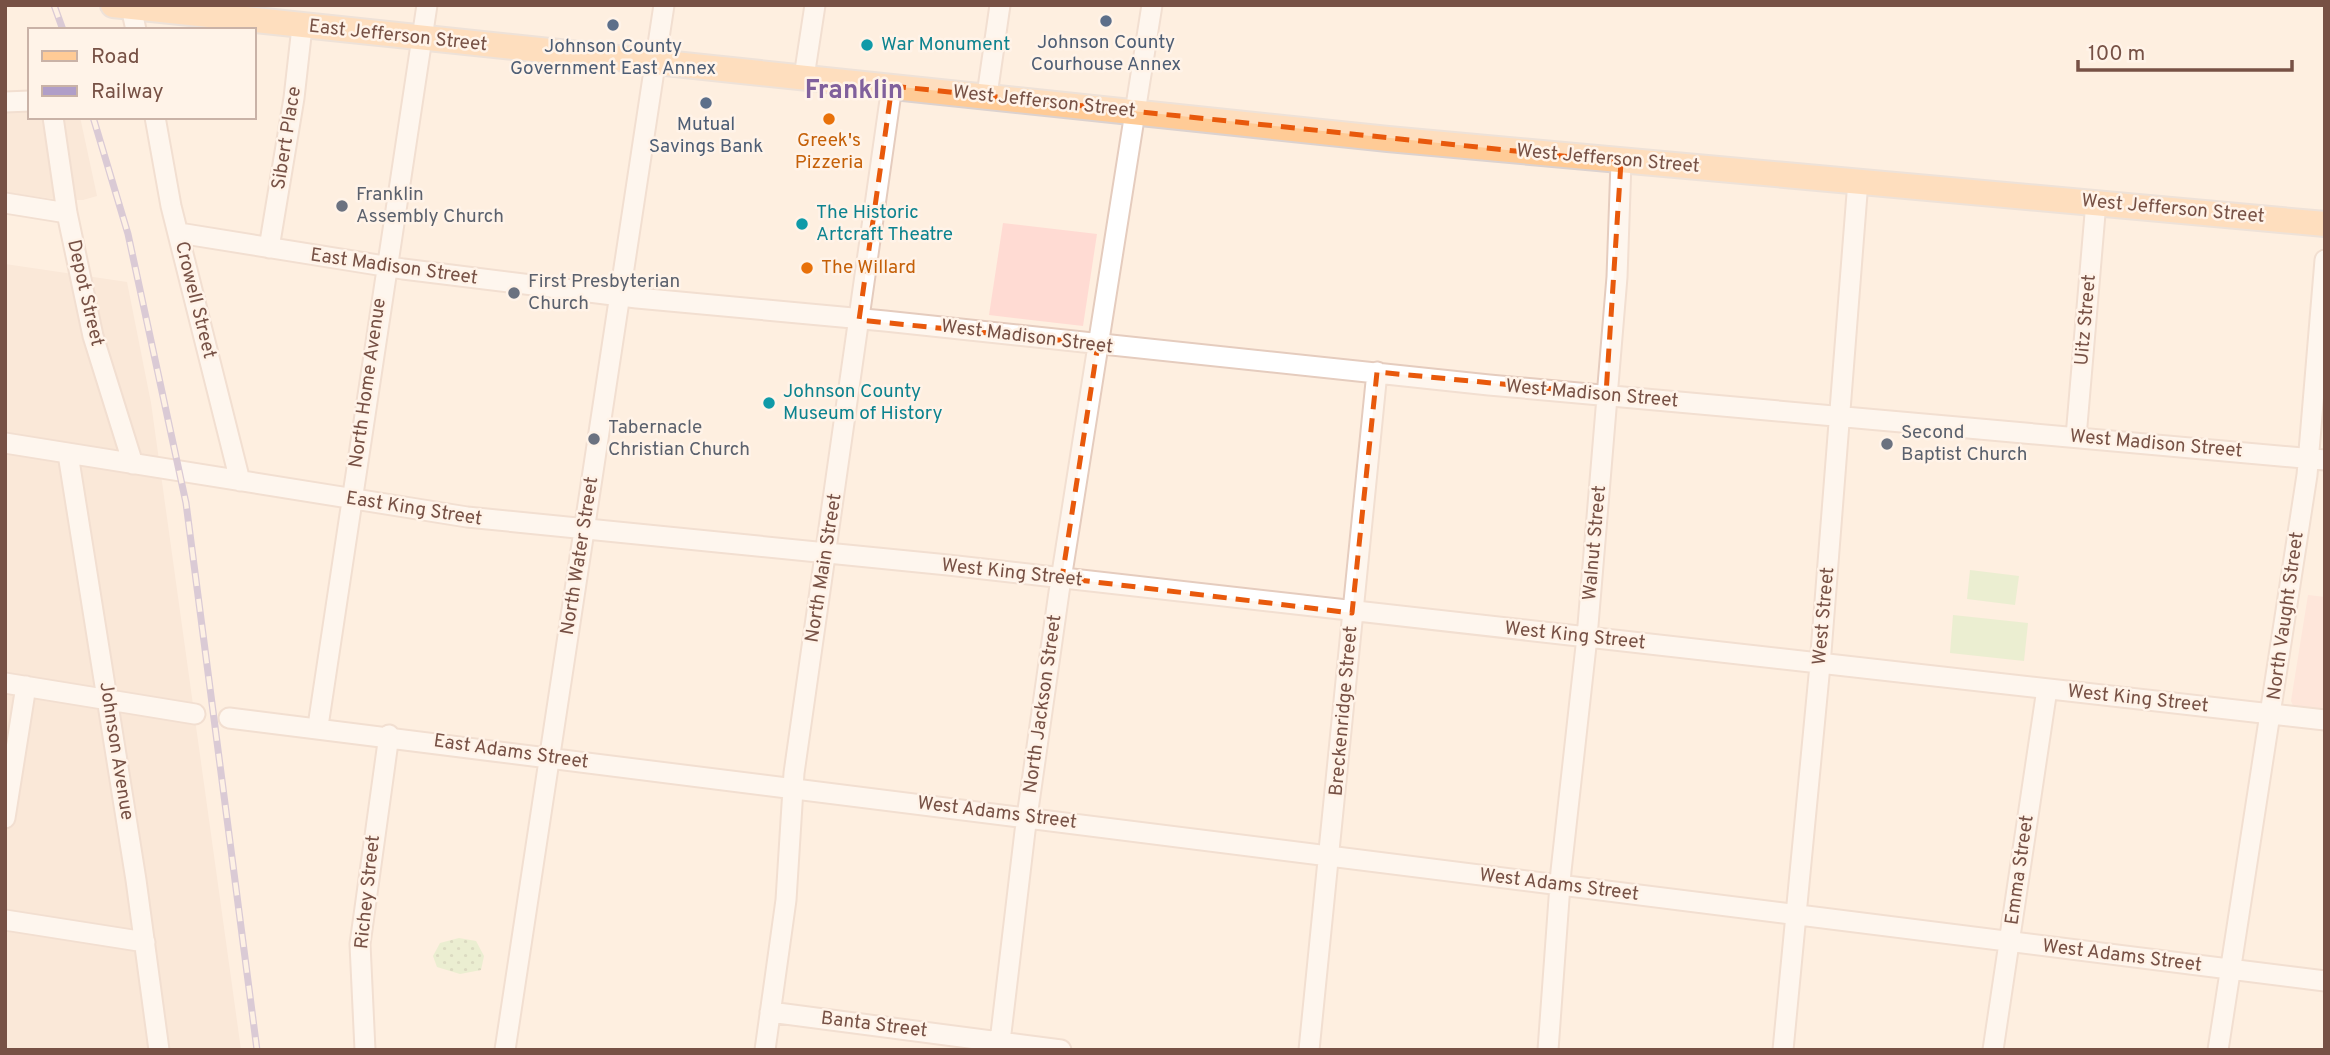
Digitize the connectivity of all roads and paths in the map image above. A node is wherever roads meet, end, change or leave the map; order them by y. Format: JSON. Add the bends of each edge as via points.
{"nodes":[{"id":1,"x":427,"y":5,"type":"edge"},
{"id":2,"x":664,"y":5,"type":"edge"},
{"id":3,"x":815,"y":5,"type":"edge"},
{"id":4,"x":1000,"y":5,"type":"edge"},
{"id":5,"x":1152,"y":5,"type":"edge"},
{"id":6,"x":127,"y":14,"type":"edge"},
{"id":7,"x":302,"y":27,"type":"junction"},
{"id":8,"x":421,"y":40,"type":"junction"},
{"id":9,"x":655,"y":62,"type":"junction"},
{"id":10,"x":804,"y":77,"type":"junction"},
{"id":11,"x":892,"y":86,"type":"junction"},
{"id":12,"x":987,"y":95,"type":"junction"},
{"id":13,"x":5,"y":102,"type":"edge"},
{"id":14,"x":28,"y":102,"type":"edge"},
{"id":15,"x":1136,"y":112,"type":"junction"},
{"id":16,"x":53,"y":119,"type":"edge"},
{"id":17,"x":155,"y":119,"type":"edge"},
{"id":18,"x":1622,"y":162,"type":"junction"},
{"id":19,"x":1858,"y":181,"type":"junction"},
{"id":20,"x":2096,"y":202,"type":"junction"},
{"id":21,"x":5,"y":203,"type":"edge"},
{"id":22,"x":67,"y":213,"type":"junction"},
{"id":23,"x":2325,"y":224,"type":"edge"},
{"id":24,"x":179,"y":233,"type":"junction"},
{"id":25,"x":269,"y":248,"type":"junction"},
{"id":26,"x":2325,"y":260,"type":"edge"},
{"id":27,"x":385,"y":266,"type":"junction"},
{"id":28,"x":618,"y":296,"type":"junction"},
{"id":29,"x":859,"y":320,"type":"junction"},
{"id":30,"x":1098,"y":345,"type":"junction"},
{"id":31,"x":1377,"y":372,"type":"junction"},
{"id":32,"x":1606,"y":394,"type":"junction"},
{"id":33,"x":1840,"y":416,"type":"junction"},
{"id":34,"x":2076,"y":437,"type":"junction"},
{"id":35,"x":5,"y":443,"type":"edge"},
{"id":36,"x":68,"y":454,"type":"junction"},
{"id":37,"x":2317,"y":459,"type":"edge"},
{"id":38,"x":133,"y":464,"type":"junction"},
{"id":39,"x":240,"y":481,"type":"junction"},
{"id":40,"x":351,"y":499,"type":"junction"},
{"id":41,"x":584,"y":530,"type":"junction"},
{"id":42,"x":825,"y":553,"type":"junction"},
{"id":43,"x":1062,"y":578,"type":"junction"},
{"id":44,"x":1352,"y":613,"type":"junction"},
{"id":45,"x":1587,"y":637,"type":"junction"},
{"id":46,"x":1820,"y":665,"type":"junction"},
{"id":47,"x":5,"y":683,"type":"edge"},
{"id":48,"x":26,"y":686,"type":"junction"},
{"id":49,"x":2047,"y":689,"type":"junction"},
{"id":50,"x":107,"y":700,"type":"junction"},
{"id":51,"x":195,"y":714,"type":"dead end"},
{"id":52,"x":2272,"y":714,"type":"junction"},
{"id":53,"x":229,"y":718,"type":"dead end"},
{"id":54,"x":2325,"y":720,"type":"edge"},
{"id":55,"x":318,"y":726,"type":"junction"},
{"id":56,"x":389,"y":736,"type":"junction"},
{"id":57,"x":549,"y":757,"type":"junction"},
{"id":58,"x":793,"y":787,"type":"junction"},
{"id":59,"x":1027,"y":817,"type":"junction"},
{"id":60,"x":5,"y":818,"type":"edge"},
{"id":61,"x":1330,"y":855,"type":"junction"},
{"id":62,"x":1560,"y":885,"type":"junction"},
{"id":63,"x":1796,"y":914,"type":"junction"},
{"id":64,"x":5,"y":920,"type":"edge"},
{"id":65,"x":2009,"y":941,"type":"junction"},
{"id":66,"x":145,"y":942,"type":"junction"},
{"id":67,"x":2230,"y":970,"type":"junction"},
{"id":68,"x":2325,"y":981,"type":"edge"},
{"id":69,"x":770,"y":1012,"type":"junction"},
{"id":70,"x":1000,"y":1046,"type":"edge"},
{"id":71,"x":159,"y":1050,"type":"edge"},
{"id":72,"x":365,"y":1050,"type":"edge"},
{"id":73,"x":505,"y":1050,"type":"edge"},
{"id":74,"x":765,"y":1050,"type":"edge"},
{"id":75,"x":1061,"y":1050,"type":"edge"},
{"id":76,"x":1310,"y":1050,"type":"edge"},
{"id":77,"x":1548,"y":1050,"type":"edge"},
{"id":78,"x":1783,"y":1050,"type":"edge"},
{"id":79,"x":1993,"y":1050,"type":"edge"},
{"id":80,"x":2218,"y":1050,"type":"edge"}],
"edges":[{"from":1,"to":8,"type":"street","name":"North Home Avenue"},
{"from":2,"to":9,"type":"street","name":"North Water Street"},
{"from":3,"to":10,"type":"street"},
{"from":4,"to":12,"type":"street"},
{"from":5,"to":15,"type":"street","name":"North Jackson Street"},
{"from":6,"to":7,"type":"main road","name":"East Jefferson Street"},
{"from":7,"to":8,"type":"main road","name":"East Jefferson Street"},
{"from":7,"to":25,"type":"street","name":"Sibert Place"},
{"from":8,"to":9,"type":"main road","name":"East Jefferson Street"},
{"from":8,"to":27,"type":"street","name":"North Home Avenue"},
{"from":9,"to":10,"type":"main road","name":"East Jefferson Street"},
{"from":9,"to":28,"type":"street","name":"North Water Street"},
{"from":10,"to":11,"type":"main road","name":"East Jefferson Street"},
{"from":11,"to":12,"type":"main road","name":"West Jefferson Street"},
{"from":11,"to":29,"type":"street","name":"North Main Street"},
{"from":12,"to":15,"type":"main road","name":"West Jefferson Street"},
{"from":13,"to":14,"type":"street"},
{"from":15,"to":18,"type":"main road","name":"West Jefferson Street"},
{"from":15,"to":30,"type":"street","name":"North Jackson Street"},
{"from":16,"to":22,"type":"street","name":"Depot Street"},
{"from":17,"to":24,"type":"street","name":"Crowell Street"},
{"from":18,"to":19,"type":"main road","name":"West Jefferson Street"},
{"from":18,"to":32,"type":"street","name":"Walnut Street"},
{"from":19,"to":20,"type":"main road","name":"West Jefferson Street"},
{"from":19,"to":33,"type":"street","name":"West Street"},
{"from":20,"to":23,"type":"main road","name":"West Jefferson Street"},
{"from":20,"to":34,"type":"street","name":"Uitz Street"},
{"from":21,"to":22,"type":"street"},
{"from":22,"to":38,"type":"street","name":"Depot Street","via":[[93,336]]},
{"from":24,"to":25,"type":"street","name":"East Madison Street"},
{"from":24,"to":39,"type":"street","name":"Crowell Street"},
{"from":25,"to":27,"type":"street","name":"East Madison Street"},
{"from":26,"to":37,"type":"street","name":"North Vaught Street"},
{"from":27,"to":28,"type":"street","name":"East Madison Street"},
{"from":27,"to":40,"type":"street","name":"North Home Avenue"},
{"from":28,"to":29,"type":"street","name":"East Madison Street"},
{"from":28,"to":41,"type":"street","name":"North Water Street"},
{"from":29,"to":30,"type":"street","name":"West Madison Street"},
{"from":29,"to":42,"type":"street","name":"North Main Street"},
{"from":30,"to":31,"type":"street","name":"West Madison Street"},
{"from":30,"to":43,"type":"street","name":"North Jackson Street"},
{"from":31,"to":32,"type":"street","name":"West Madison Street"},
{"from":31,"to":44,"type":"street","name":"Breckenridge Street"},
{"from":32,"to":33,"type":"street","name":"West Madison Street"},
{"from":32,"to":45,"type":"street","name":"Walnut Street"},
{"from":33,"to":34,"type":"street","name":"West Madison Street"},
{"from":33,"to":46,"type":"street","name":"West Street"},
{"from":34,"to":37,"type":"street","name":"West Madison Street"},
{"from":35,"to":36,"type":"street","name":"East King Street"},
{"from":36,"to":38,"type":"street","name":"East King Street"},
{"from":36,"to":50,"type":"street","name":"Johnson Avenue"},
{"from":37,"to":52,"type":"street","name":"North Vaught Street"},
{"from":38,"to":39,"type":"street","name":"East King Street"},
{"from":39,"to":40,"type":"street","name":"East King Street"},
{"from":40,"to":41,"type":"street","name":"East King Street"},
{"from":40,"to":55,"type":"street","name":"North Home Avenue"},
{"from":41,"to":42,"type":"street","name":"East King Street"},
{"from":41,"to":57,"type":"street","name":"North Water Street"},
{"from":42,"to":43,"type":"street","name":"West King Street"},
{"from":42,"to":58,"type":"street","name":"North Main Street"},
{"from":43,"to":44,"type":"street","name":"West King Street"},
{"from":43,"to":59,"type":"street","name":"North Jackson Street"},
{"from":44,"to":45,"type":"street","name":"West King Street"},
{"from":44,"to":61,"type":"street","name":"Breckenridge Street"},
{"from":45,"to":46,"type":"street","name":"West King Street"},
{"from":45,"to":62,"type":"street","name":"Walnut Street"},
{"from":46,"to":49,"type":"street","name":"West King Street"},
{"from":46,"to":63,"type":"street","name":"West Street"},
{"from":47,"to":48,"type":"street"},
{"from":48,"to":50,"type":"street"},
{"from":48,"to":60,"type":"street"},
{"from":49,"to":52,"type":"street","name":"West King Street"},
{"from":49,"to":65,"type":"street","name":"Emma Street"},
{"from":50,"to":51,"type":"street"},
{"from":50,"to":66,"type":"street","name":"Johnson Avenue"},
{"from":52,"to":54,"type":"street","name":"West King Street"},
{"from":52,"to":67,"type":"street","name":"North Vaught Street"},
{"from":53,"to":55,"type":"street","name":"East Adams Street"},
{"from":55,"to":56,"type":"street","name":"East Adams Street"},
{"from":56,"to":57,"type":"street","name":"East Adams Street"},
{"from":56,"to":72,"type":"street","name":"Richey Street","via":[[360,944]]},
{"from":57,"to":58,"type":"street","name":"East Adams Street"},
{"from":57,"to":73,"type":"street","name":"North Water Street"},
{"from":58,"to":59,"type":"street","name":"West Adams Street"},
{"from":58,"to":69,"type":"street","name":"North Main Street","via":[[788,888]]},
{"from":59,"to":61,"type":"street","name":"West Adams Street"},
{"from":59,"to":70,"type":"street","name":"North Jackson Street"},
{"from":61,"to":62,"type":"street","name":"West Adams Street"},
{"from":61,"to":76,"type":"street","name":"Breckenridge Street"},
{"from":62,"to":63,"type":"street","name":"West Adams Street"},
{"from":62,"to":77,"type":"street","name":"Walnut Street"},
{"from":63,"to":65,"type":"street","name":"West Adams Street"},
{"from":63,"to":78,"type":"street","name":"West Street"},
{"from":64,"to":66,"type":"street"},
{"from":65,"to":67,"type":"street","name":"West Adams Street"},
{"from":65,"to":79,"type":"street","name":"Emma Street"},
{"from":66,"to":71,"type":"street","name":"Johnson Avenue"},
{"from":67,"to":68,"type":"street","name":"West Adams Street"},
{"from":67,"to":80,"type":"street","name":"North Vaught Street"},
{"from":69,"to":70,"type":"street","name":"Banta Street"},
{"from":69,"to":74,"type":"street","name":"North Main Street"},
{"from":70,"to":75,"type":"street","name":"Banta Street"}]}
